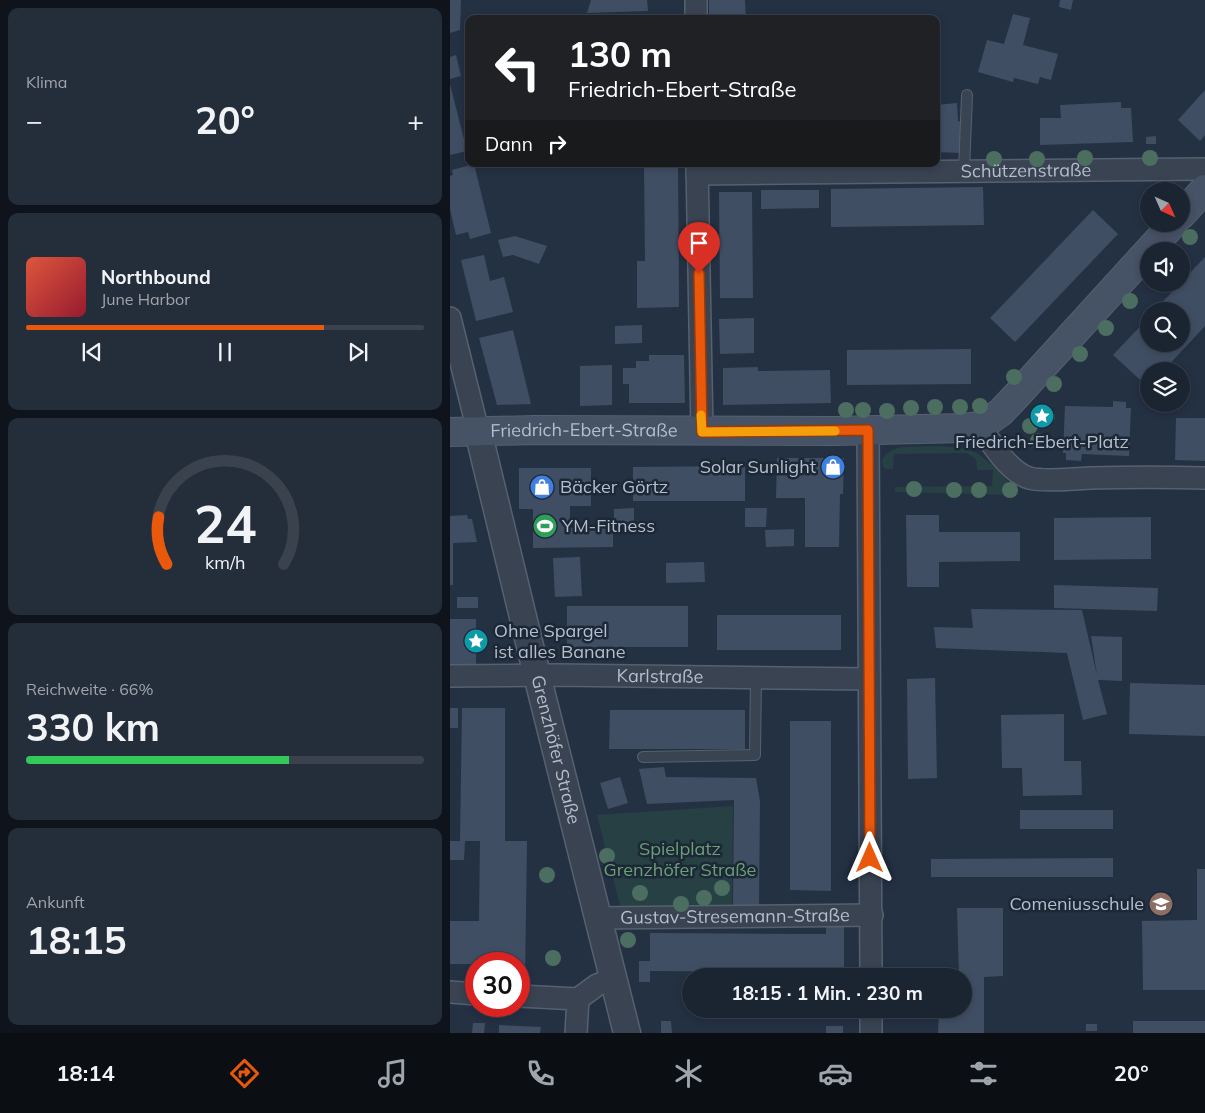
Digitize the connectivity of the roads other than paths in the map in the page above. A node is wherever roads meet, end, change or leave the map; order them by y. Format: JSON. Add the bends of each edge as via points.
{"nodes":[{"id":1,"x":696,"y":0,"type":"edge"},
{"id":2,"x":696,"y":15,"type":"edge"},
{"id":3,"x":967,"y":95,"type":"dead end"},
{"id":4,"x":697,"y":169,"type":"edge"},
{"id":5,"x":1205,"y":169,"type":"edge"},
{"id":6,"x":964,"y":171,"type":"junction"},
{"id":7,"x":1205,"y":189,"type":"edge"},
{"id":8,"x":1190,"y":205,"type":"edge"},
{"id":9,"x":1167,"y":232,"type":"edge"},
{"id":10,"x":450,"y":318,"type":"edge"},
{"id":11,"x":980,"y":426,"type":"junction"},
{"id":12,"x":868,"y":430,"type":"junction"},
{"id":13,"x":478,"y":431,"type":"junction"},
{"id":14,"x":450,"y":432,"type":"edge"},
{"id":15,"x":702,"y":432,"type":"junction"},
{"id":16,"x":1205,"y":478,"type":"edge"},
{"id":17,"x":450,"y":676,"type":"edge"},
{"id":18,"x":537,"y":676,"type":"junction"},
{"id":19,"x":756,"y":677,"type":"junction"},
{"id":20,"x":869,"y":679,"type":"junction"},
{"id":21,"x":643,"y":757,"type":"dead end"},
{"id":22,"x":872,"y":915,"type":"junction"},
{"id":23,"x":599,"y":918,"type":"junction"},
{"id":24,"x":871,"y":968,"type":"edge"},
{"id":25,"x":613,"y":979,"type":"junction"},
{"id":26,"x":450,"y":992,"type":"edge"},
{"id":27,"x":465,"y":993,"type":"edge"},
{"id":28,"x":530,"y":997,"type":"edge"},
{"id":29,"x":578,"y":999,"type":"junction"},
{"id":30,"x":871,"y":1018,"type":"edge"},
{"id":31,"x":576,"y":1033,"type":"edge"},
{"id":32,"x":627,"y":1033,"type":"edge"},
{"id":33,"x":871,"y":1033,"type":"edge"}],
"edges":[{"from":1,"to":2,"type":"street"},
{"from":3,"to":6,"type":"lane"},
{"from":4,"to":6,"type":"street","name":"Schützenstraße"},
{"from":4,"to":15,"type":"street"},
{"from":5,"to":6,"type":"street","name":"Schützenstraße"},
{"from":7,"to":8,"type":"main road"},
{"from":9,"to":11,"type":"main road","via":[[1001,412]]},
{"from":10,"to":13,"type":"street","name":"Grenzhöfer Straße"},
{"from":11,"to":12,"type":"main road","name":"Friedrich-Ebert-Straße"},
{"from":11,"to":16,"type":"street","via":[[996,450],[1017,472],[1030,478]]},
{"from":12,"to":15,"type":"main road","name":"Friedrich-Ebert-Straße"},
{"from":12,"to":20,"type":"street","name":"Gustav-Stresemann-Straße"},
{"from":13,"to":14,"type":"main road","name":"Friedrich-Ebert-Straße"},
{"from":13,"to":15,"type":"main road","name":"Friedrich-Ebert-Straße"},
{"from":13,"to":18,"type":"street","name":"Grenzhöfer Straße"},
{"from":17,"to":18,"type":"street","name":"Karlstraße"},
{"from":18,"to":19,"type":"street","name":"Karlstraße"},
{"from":18,"to":23,"type":"street","name":"Grenzhöfer Straße"},
{"from":19,"to":20,"type":"street","name":"Karlstraße"},
{"from":19,"to":21,"type":"lane","via":[[755,755]]},
{"from":20,"to":22,"type":"street","name":"Gustav-Stresemann-Straße"},
{"from":22,"to":23,"type":"street","name":"Gustav-Stresemann-Straße"},
{"from":22,"to":24,"type":"street","name":"Gustav-Stresemann-Straße"},
{"from":23,"to":25,"type":"street","name":"Grenzhöfer Straße"},
{"from":25,"to":29,"type":"street","via":[[596,985]]},
{"from":25,"to":32,"type":"street","name":"Grenzhöfer Straße"},
{"from":26,"to":27,"type":"street"},
{"from":28,"to":29,"type":"street"},
{"from":29,"to":31,"type":"street"},
{"from":30,"to":33,"type":"street"}]}
